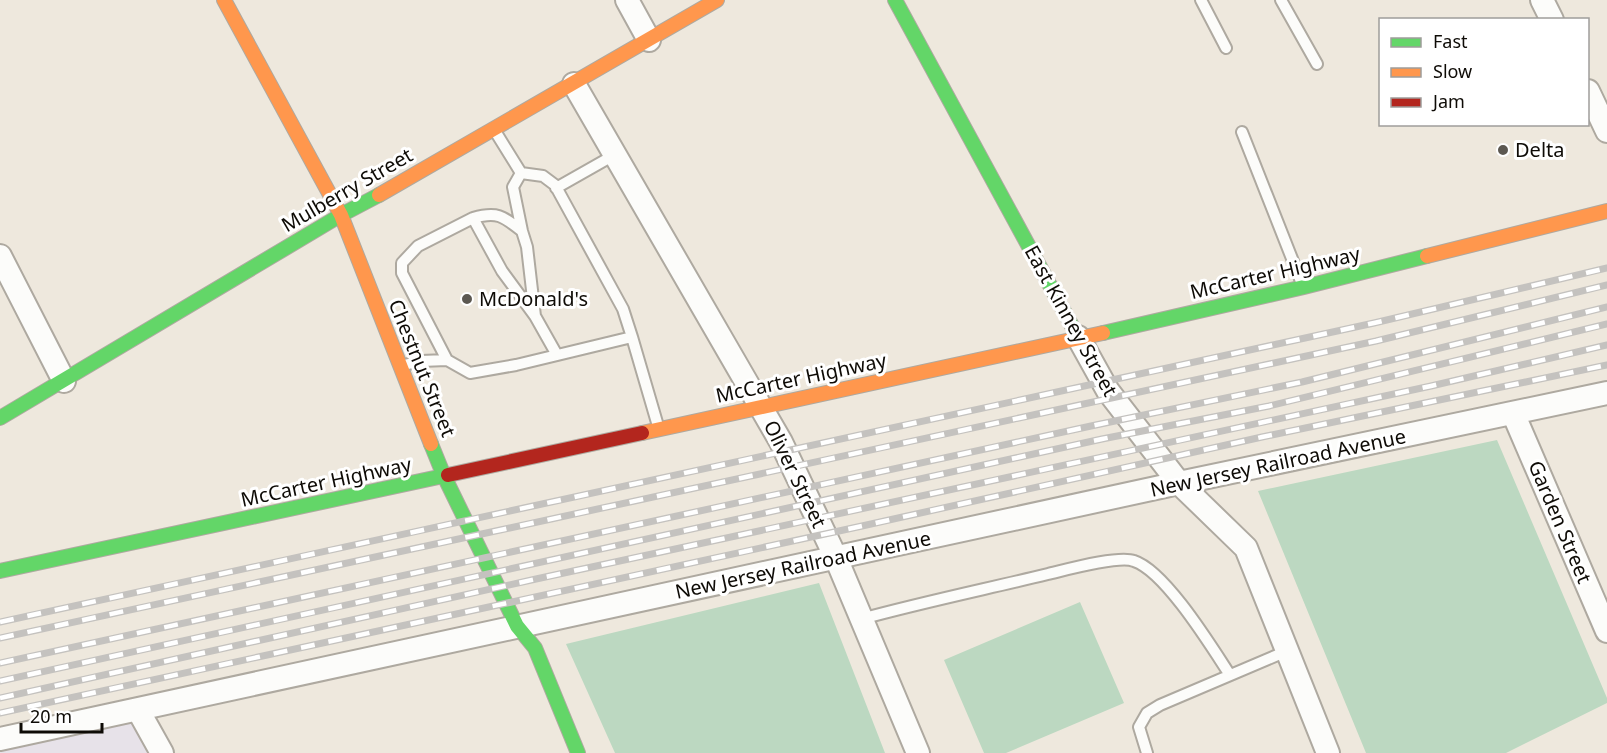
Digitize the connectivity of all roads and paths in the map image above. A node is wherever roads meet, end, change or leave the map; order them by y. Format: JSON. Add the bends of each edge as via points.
{"nodes":[{"id":1,"x":224,"y":0,"type":"edge"},
{"id":2,"x":627,"y":0,"type":"edge"},
{"id":3,"x":717,"y":0,"type":"edge"},
{"id":4,"x":895,"y":0,"type":"edge"},
{"id":5,"x":1201,"y":0,"type":"edge"},
{"id":6,"x":1281,"y":0,"type":"edge"},
{"id":7,"x":1542,"y":0,"type":"edge"},
{"id":8,"x":1551,"y":18,"type":"edge"},
{"id":9,"x":649,"y":40,"type":"junction"},
{"id":10,"x":1226,"y":48,"type":"dead end"},
{"id":11,"x":1317,"y":64,"type":"dead end"},
{"id":12,"x":574,"y":84,"type":"junction"},
{"id":13,"x":1596,"y":98,"type":"edge"},
{"id":14,"x":494,"y":128,"type":"junction"},
{"id":15,"x":1607,"y":131,"type":"edge"},
{"id":16,"x":1242,"y":132,"type":"dead end"},
{"id":17,"x":616,"y":154,"type":"junction"},
{"id":18,"x":521,"y":173,"type":"junction"},
{"id":19,"x":556,"y":189,"type":"junction"},
{"id":20,"x":1607,"y":210,"type":"edge"},
{"id":21,"x":341,"y":215,"type":"junction"},
{"id":22,"x":473,"y":218,"type":"junction"},
{"id":23,"x":522,"y":231,"type":"junction"},
{"id":24,"x":0,"y":256,"type":"edge"},
{"id":25,"x":1304,"y":287,"type":"junction"},
{"id":26,"x":535,"y":316,"type":"junction"},
{"id":27,"x":1078,"y":337,"type":"junction"},
{"id":28,"x":632,"y":338,"type":"junction"},
{"id":29,"x":556,"y":355,"type":"junction"},
{"id":30,"x":447,"y":360,"type":"junction"},
{"id":31,"x":401,"y":366,"type":"junction"},
{"id":32,"x":63,"y":381,"type":"junction"},
{"id":33,"x":1607,"y":393,"type":"edge"},
{"id":34,"x":761,"y":406,"type":"junction"},
{"id":35,"x":1513,"y":413,"type":"junction"},
{"id":36,"x":0,"y":418,"type":"edge"},
{"id":37,"x":659,"y":429,"type":"junction"},
{"id":38,"x":444,"y":476,"type":"junction"},
{"id":39,"x":1179,"y":483,"type":"junction"},
{"id":40,"x":836,"y":558,"type":"junction"},
{"id":41,"x":0,"y":571,"type":"edge"},
{"id":42,"x":861,"y":620,"type":"junction"},
{"id":43,"x":517,"y":626,"type":"junction"},
{"id":44,"x":1607,"y":632,"type":"edge"},
{"id":45,"x":1287,"y":651,"type":"junction"},
{"id":46,"x":1230,"y":675,"type":"junction"},
{"id":47,"x":138,"y":710,"type":"junction"},
{"id":48,"x":0,"y":739,"type":"edge"},
{"id":49,"x":162,"y":753,"type":"edge"},
{"id":50,"x":578,"y":753,"type":"edge"},
{"id":51,"x":918,"y":753,"type":"edge"},
{"id":52,"x":1147,"y":753,"type":"edge"},
{"id":53,"x":1328,"y":753,"type":"edge"}],
"edges":[{"from":1,"to":21,"type":"street","name":"Chestnut Street"},
{"from":2,"to":9,"type":"street"},
{"from":3,"to":9,"type":"street","name":"Mulberry Street"},
{"from":4,"to":27,"type":"street","name":"East Kinney Street"},
{"from":5,"to":10,"type":"lane"},
{"from":6,"to":11,"type":"lane"},
{"from":7,"to":8,"type":"street"},
{"from":9,"to":12,"type":"street","name":"Mulberry Street"},
{"from":12,"to":14,"type":"street","name":"Mulberry Street"},
{"from":12,"to":17,"type":"street","name":"Oliver Street"},
{"from":13,"to":15,"type":"street"},
{"from":14,"to":18,"type":"lane"},
{"from":14,"to":21,"type":"street","name":"Mulberry Street"},
{"from":16,"to":25,"type":"lane"},
{"from":17,"to":19,"type":"lane"},
{"from":17,"to":34,"type":"street","name":"Oliver Street"},
{"from":18,"to":19,"type":"lane","via":[[543,176]]},
{"from":18,"to":23,"type":"lane","via":[[513,187]]},
{"from":19,"to":28,"type":"lane","via":[[623,309]]},
{"from":20,"to":25,"type":"street","name":"McCarter Highway"},
{"from":21,"to":31,"type":"street","name":"Chestnut Street"},
{"from":21,"to":32,"type":"street","name":"Mulberry Street"},
{"from":22,"to":23,"type":"lane","via":[[489,213],[504,217]]},
{"from":22,"to":26,"type":"lane","via":[[502,271]]},
{"from":22,"to":30,"type":"lane","via":[[418,246],[402,263],[402,273]]},
{"from":23,"to":26,"type":"lane"},
{"from":24,"to":32,"type":"street"},
{"from":25,"to":27,"type":"street","name":"McCarter Highway"},
{"from":26,"to":29,"type":"lane"},
{"from":27,"to":34,"type":"street","name":"McCarter Highway"},
{"from":27,"to":39,"type":"street","name":"East Kinney Street","via":[[1108,391]]},
{"from":28,"to":29,"type":"lane"},
{"from":28,"to":37,"type":"lane"},
{"from":29,"to":30,"type":"lane","via":[[470,374]]},
{"from":30,"to":31,"type":"lane"},
{"from":31,"to":38,"type":"street","name":"Chestnut Street"},
{"from":32,"to":36,"type":"street","name":"Mulberry Street"},
{"from":33,"to":35,"type":"street","name":"New Jersey Railroad Avenue"},
{"from":34,"to":37,"type":"street","name":"McCarter Highway"},
{"from":34,"to":40,"type":"street","name":"Oliver Street"},
{"from":35,"to":39,"type":"street","name":"New Jersey Railroad Avenue"},
{"from":35,"to":44,"type":"street","name":"Garden Street"},
{"from":37,"to":38,"type":"street","name":"McCarter Highway"},
{"from":38,"to":41,"type":"street","name":"McCarter Highway"},
{"from":38,"to":43,"type":"street","name":"Chestnut Street"},
{"from":39,"to":40,"type":"street","name":"New Jersey Railroad Avenue"},
{"from":39,"to":45,"type":"street","name":"East Kinney Street","via":[[1246,548]]},
{"from":40,"to":42,"type":"street","name":"Oliver Street"},
{"from":40,"to":43,"type":"street","name":"New Jersey Railroad Avenue"},
{"from":42,"to":46,"type":"lane","via":[[1096,563],[1131,559],[1147,567],[1177,599]]},
{"from":42,"to":51,"type":"street","name":"Oliver Street"},
{"from":43,"to":47,"type":"street","name":"New Jersey Railroad Avenue"},
{"from":43,"to":50,"type":"street","name":"Chestnut Street","via":[[535,648]]},
{"from":45,"to":46,"type":"lane"},
{"from":45,"to":53,"type":"street","name":"East Kinney Street"},
{"from":46,"to":52,"type":"lane","via":[[1147,712],[1139,726]]},
{"from":47,"to":48,"type":"street","name":"New Jersey Railroad Avenue"},
{"from":47,"to":49,"type":"street"}]}
